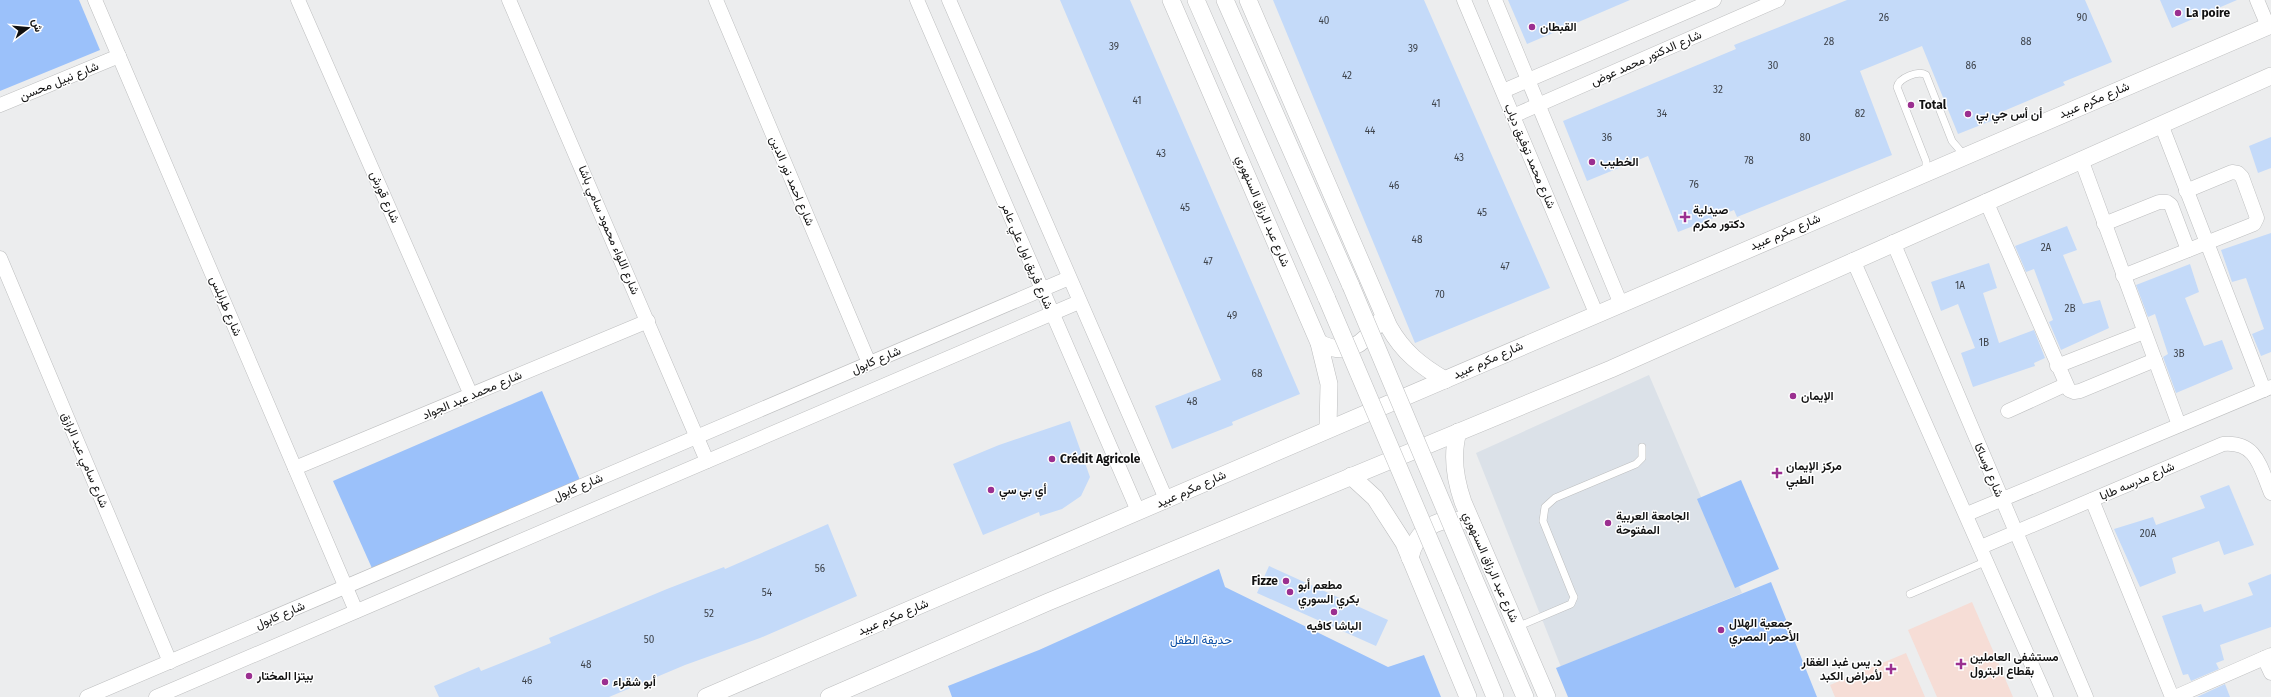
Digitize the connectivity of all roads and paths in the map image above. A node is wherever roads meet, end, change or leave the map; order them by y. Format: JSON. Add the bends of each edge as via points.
{"nodes":[{"id":1,"x":95,"y":0,"type":"edge"},
{"id":2,"x":298,"y":0,"type":"edge"},
{"id":3,"x":509,"y":0,"type":"edge"},
{"id":4,"x":716,"y":0,"type":"edge"},
{"id":5,"x":917,"y":0,"type":"edge"},
{"id":6,"x":949,"y":0,"type":"edge"},
{"id":7,"x":1171,"y":0,"type":"edge"},
{"id":8,"x":1196,"y":0,"type":"edge"},
{"id":9,"x":1226,"y":0,"type":"edge"},
{"id":10,"x":1248,"y":0,"type":"edge"},
{"id":11,"x":1464,"y":0,"type":"edge"},
{"id":12,"x":1495,"y":0,"type":"edge"},
{"id":13,"x":1714,"y":0,"type":"edge"},
{"id":14,"x":1778,"y":0,"type":"edge"},
{"id":15,"x":2258,"y":0,"type":"edge"},
{"id":16,"x":1691,"y":5,"type":"edge"},
{"id":17,"x":2269,"y":25,"type":"edge"},
{"id":18,"x":119,"y":56,"type":"junction"},
{"id":19,"x":2271,"y":76,"type":"edge"},
{"id":20,"x":1529,"y":80,"type":"junction"},
{"id":21,"x":1503,"y":91,"type":"junction"},
{"id":22,"x":0,"y":105,"type":"edge"},
{"id":23,"x":1540,"y":105,"type":"junction"},
{"id":24,"x":1513,"y":116,"type":"junction"},
{"id":25,"x":2161,"y":124,"type":"junction"},
{"id":26,"x":1964,"y":155,"type":"junction"},
{"id":27,"x":2080,"y":159,"type":"junction"},
{"id":28,"x":1926,"y":172,"type":"junction"},
{"id":29,"x":2186,"y":191,"type":"junction"},
{"id":30,"x":1986,"y":201,"type":"junction"},
{"id":31,"x":2104,"y":224,"type":"junction"},
{"id":32,"x":1893,"y":242,"type":"junction"},
{"id":33,"x":2206,"y":242,"type":"junction"},
{"id":34,"x":2188,"y":250,"type":"junction"},
{"id":35,"x":0,"y":258,"type":"edge"},
{"id":36,"x":1853,"y":260,"type":"junction"},
{"id":37,"x":2123,"y":276,"type":"junction"},
{"id":38,"x":1069,"y":278,"type":"junction"},
{"id":39,"x":1041,"y":290,"type":"junction"},
{"id":40,"x":1079,"y":302,"type":"junction"},
{"id":41,"x":1620,"y":302,"type":"junction"},
{"id":42,"x":1596,"y":313,"type":"junction"},
{"id":43,"x":1052,"y":314,"type":"junction"},
{"id":44,"x":1384,"y":316,"type":"junction"},
{"id":45,"x":648,"y":321,"type":"junction"},
{"id":46,"x":2144,"y":332,"type":"junction"},
{"id":47,"x":1320,"y":343,"type":"junction"},
{"id":48,"x":2155,"y":360,"type":"junction"},
{"id":49,"x":869,"y":363,"type":"junction"},
{"id":50,"x":2057,"y":366,"type":"junction"},
{"id":51,"x":1445,"y":380,"type":"junction"},
{"id":52,"x":2065,"y":385,"type":"junction"},
{"id":53,"x":2268,"y":388,"type":"edge"},
{"id":54,"x":471,"y":395,"type":"junction"},
{"id":55,"x":2008,"y":411,"type":"dead end"},
{"id":56,"x":2179,"y":425,"type":"junction"},
{"id":57,"x":1328,"y":428,"type":"junction"},
{"id":58,"x":1458,"y":432,"type":"junction"},
{"id":59,"x":696,"y":437,"type":"junction"},
{"id":60,"x":1642,"y":447,"type":"dead end"},
{"id":61,"x":707,"y":461,"type":"junction"},
{"id":62,"x":295,"y":468,"type":"junction"},
{"id":63,"x":1350,"y":476,"type":"junction"},
{"id":64,"x":2271,"y":493,"type":"edge"},
{"id":65,"x":1166,"y":499,"type":"junction"},
{"id":66,"x":2002,"y":499,"type":"junction"},
{"id":67,"x":2092,"y":500,"type":"junction"},
{"id":68,"x":1138,"y":511,"type":"junction"},
{"id":69,"x":1967,"y":514,"type":"junction"},
{"id":70,"x":1471,"y":524,"type":"junction"},
{"id":71,"x":2016,"y":532,"type":"junction"},
{"id":72,"x":1981,"y":547,"type":"junction"},
{"id":73,"x":1410,"y":558,"type":"junction"},
{"id":74,"x":1987,"y":561,"type":"junction"},
{"id":75,"x":346,"y":587,"type":"junction"},
{"id":76,"x":1910,"y":594,"type":"dead end"},
{"id":77,"x":356,"y":611,"type":"junction"},
{"id":78,"x":1517,"y":627,"type":"junction"},
{"id":79,"x":2268,"y":657,"type":"edge"},
{"id":80,"x":170,"y":662,"type":"junction"},
{"id":81,"x":2271,"y":673,"type":"edge"},
{"id":82,"x":87,"y":697,"type":"edge"},
{"id":83,"x":156,"y":697,"type":"edge"},
{"id":84,"x":706,"y":697,"type":"edge"},
{"id":85,"x":829,"y":697,"type":"edge"},
{"id":86,"x":1468,"y":697,"type":"edge"},
{"id":87,"x":1495,"y":697,"type":"edge"},
{"id":88,"x":1525,"y":697,"type":"edge"},
{"id":89,"x":1547,"y":697,"type":"edge"},
{"id":90,"x":2046,"y":697,"type":"edge"},
{"id":91,"x":2086,"y":697,"type":"edge"},
{"id":92,"x":2172,"y":697,"type":"edge"},
{"id":93,"x":2176,"y":697,"type":"edge"}],
"edges":[{"from":1,"to":18,"type":"street","name":"شارع طرابلس"},
{"from":2,"to":54,"type":"street","name":"شارع قورش"},
{"from":3,"to":45,"type":"street","name":"شارع اللواء محمود سامي باشا"},
{"from":4,"to":49,"type":"street","name":"شارع احمد نور الدين"},
{"from":5,"to":39,"type":"street","name":"شارع فريق اول علي عامر"},
{"from":6,"to":38,"type":"street"},
{"from":7,"to":47,"type":"street","name":"شارع عبد الرزاق السنهوري"},
{"from":8,"to":87,"type":"street","bridge":true,"via":[[1333,313]]},
{"from":9,"to":88,"type":"street","bridge":true},
{"from":10,"to":44,"type":"street"},
{"from":11,"to":21,"type":"street","name":"شارع محمد توفيق دياب"},
{"from":12,"to":20,"type":"street"},
{"from":13,"to":16,"type":"street"},
{"from":14,"to":23,"type":"street","name":"شارع الدكتور محمد عوض"},
{"from":15,"to":17,"type":"street"},
{"from":16,"to":20,"type":"street"},
{"from":17,"to":26,"type":"street","name":"شارع مكرم عبيد"},
{"from":18,"to":22,"type":"street","name":"شارع نبيل محسن"},
{"from":18,"to":62,"type":"street","name":"شارع طرابلس"},
{"from":19,"to":25,"type":"street"},
{"from":20,"to":21,"type":"street"},
{"from":20,"to":23,"type":"street"},
{"from":21,"to":24,"type":"street","name":"شارع محمد توفيق دياب"},
{"from":23,"to":24,"type":"street","name":"شارع الدكتور محمد عوض"},
{"from":23,"to":41,"type":"street"},
{"from":24,"to":42,"type":"street","name":"شارع محمد توفيق دياب"},
{"from":25,"to":27,"type":"street"},
{"from":25,"to":29,"type":"street"},
{"from":26,"to":28,"type":"street","name":"شارع مكرم عبيد"},
{"from":26,"to":28,"type":"lane","via":[[1952,141],[1926,75],[1918,73],[1901,80],[1897,87],[1926,161]]},
{"from":27,"to":30,"type":"street"},
{"from":27,"to":31,"type":"street"},
{"from":28,"to":41,"type":"street","name":"شارع مكرم عبيد"},
{"from":29,"to":33,"type":"street"},
{"from":29,"to":33,"type":"street","via":[[2232,172],[2238,173],[2256,212],[2254,224]]},
{"from":30,"to":32,"type":"street"},
{"from":30,"to":50,"type":"street"},
{"from":31,"to":34,"type":"street","via":[[2159,202],[2167,202],[2171,205]]},
{"from":31,"to":37,"type":"street"},
{"from":32,"to":36,"type":"street"},
{"from":32,"to":66,"type":"street","name":"شارع لوساكا"},
{"from":33,"to":34,"type":"street"},
{"from":33,"to":53,"type":"street"},
{"from":34,"to":37,"type":"street"},
{"from":35,"to":80,"type":"street","name":"شارع سامي عبد الرازق"},
{"from":36,"to":58,"type":"street","via":[[1611,369]]},
{"from":36,"to":69,"type":"street"},
{"from":37,"to":46,"type":"street"},
{"from":38,"to":39,"type":"street","name":"شارع كابول"},
{"from":38,"to":40,"type":"street"},
{"from":39,"to":43,"type":"street","name":"شارع فريق اول علي عامر"},
{"from":39,"to":49,"type":"street","name":"شارع كابول"},
{"from":40,"to":43,"type":"street"},
{"from":40,"to":65,"type":"street"},
{"from":41,"to":42,"type":"street","name":"شارع مكرم عبيد"},
{"from":42,"to":51,"type":"street","name":"شارع مكرم عبيد"},
{"from":43,"to":61,"type":"street"},
{"from":43,"to":68,"type":"street","name":"شارع فريق اول علي عامر"},
{"from":44,"to":47,"type":"street","via":[[1370,335],[1355,346],[1337,349]]},
{"from":44,"to":51,"type":"street","via":[[1396,341],[1406,353]]},
{"from":45,"to":54,"type":"street","name":"شارع محمد عبد الجواد"},
{"from":45,"to":59,"type":"street","name":"شارع اللواء محمود سامي باشا"},
{"from":46,"to":48,"type":"street"},
{"from":46,"to":50,"type":"street"},
{"from":47,"to":57,"type":"street","name":"شارع عبد الرزاق السنهوري","via":[[1329,384]]},
{"from":48,"to":52,"type":"street","via":[[2080,391],[2074,392]]},
{"from":48,"to":56,"type":"street"},
{"from":49,"to":59,"type":"street","name":"شارع كابول"},
{"from":50,"to":52,"type":"street"},
{"from":51,"to":57,"type":"street","name":"شارع مكرم عبيد"},
{"from":52,"to":55,"type":"street"},
{"from":53,"to":56,"type":"street"},
{"from":54,"to":62,"type":"street","name":"شارع محمد عبد الجواد"},
{"from":56,"to":66,"type":"street"},
{"from":57,"to":65,"type":"street","name":"شارع مكرم عبيد"},
{"from":58,"to":63,"type":"street"},
{"from":58,"to":70,"type":"street","name":"شارع عبد الرزاق السنهوري","via":[[1455,444],[1455,473]]},
{"from":59,"to":61,"type":"street","name":"شارع اللواء محمود سامي باشا"},
{"from":59,"to":75,"type":"street","name":"شارع كابول"},
{"from":60,"to":78,"type":"lane","via":[[1642,458],[1636,464],[1555,498],[1545,508],[1543,521],[1573,601]]},
{"from":61,"to":77,"type":"street"},
{"from":62,"to":75,"type":"street","name":"شارع طرابلس"},
{"from":63,"to":73,"type":"street","via":[[1364,486],[1385,512]]},
{"from":63,"to":85,"type":"street"},
{"from":64,"to":67,"type":"street","name":"شارع مدرسه طابا","via":[[2256,458],[2248,448],[2236,443],[2223,444]]},
{"from":65,"to":68,"type":"street","name":"شارع مكرم عبيد"},
{"from":66,"to":69,"type":"street"},
{"from":66,"to":71,"type":"street","name":"شارع لوساكا"},
{"from":67,"to":71,"type":"street","name":"شارع مدرسه طابا"},
{"from":67,"to":92,"type":"street"},
{"from":68,"to":84,"type":"street","name":"شارع مكرم عبيد"},
{"from":69,"to":72,"type":"street"},
{"from":70,"to":73,"type":"street","via":[[1454,520],[1436,523],[1421,533]]},
{"from":70,"to":78,"type":"street","name":"شارع عبد الرزاق السنهوري"},
{"from":71,"to":72,"type":"street","name":"شارع مدرسه طابا"},
{"from":71,"to":91,"type":"street","name":"شارع لوساكا"},
{"from":72,"to":74,"type":"street"},
{"from":73,"to":86,"type":"street"},
{"from":74,"to":76,"type":"lane"},
{"from":74,"to":90,"type":"street"},
{"from":75,"to":77,"type":"street","name":"شارع طرابلس"},
{"from":75,"to":80,"type":"street","name":"شارع كابول"},
{"from":77,"to":83,"type":"street"},
{"from":78,"to":89,"type":"street","name":"شارع عبد الرزاق السنهوري"},
{"from":79,"to":81,"type":"street"},
{"from":79,"to":93,"type":"street"},
{"from":80,"to":82,"type":"street","name":"شارع كابول"}]}
